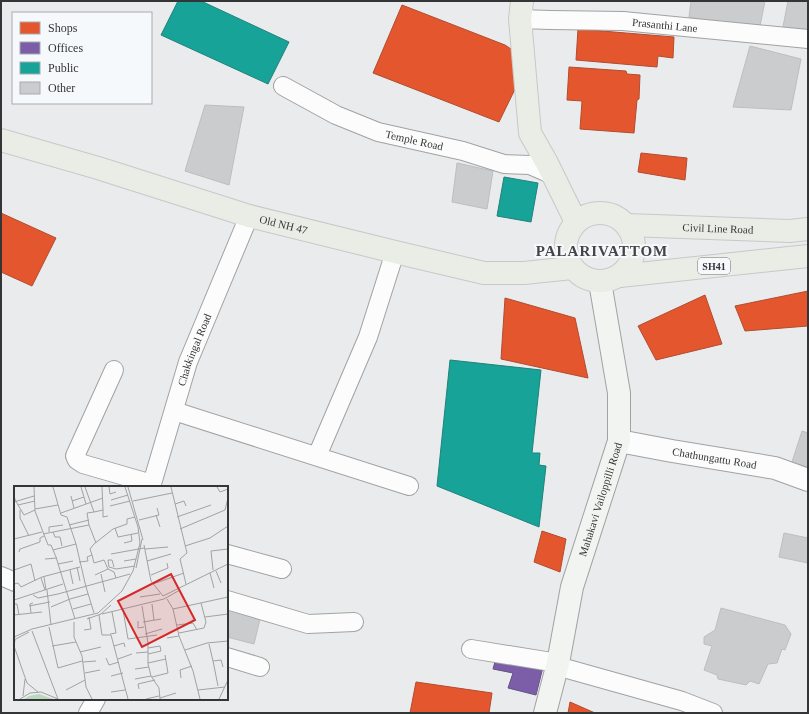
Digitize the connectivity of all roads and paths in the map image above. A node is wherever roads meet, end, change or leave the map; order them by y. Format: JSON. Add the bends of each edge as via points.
{"nodes":[{"id":1,"x":521,"y":10,"type":"edge"},
{"id":2,"x":808,"y":39,"type":"edge"},
{"id":3,"x":283,"y":86,"type":"dead end"},
{"id":4,"x":1,"y":141,"type":"edge"},
{"id":5,"x":553,"y":175,"type":"junction"},
{"id":6,"x":249,"y":216,"type":"junction"},
{"id":7,"x":576,"y":222,"type":"junction"},
{"id":8,"x":627,"y":225,"type":"junction"},
{"id":9,"x":808,"y":229,"type":"edge"},
{"id":10,"x":395,"y":252,"type":"junction"},
{"id":11,"x":808,"y":256,"type":"edge"},
{"id":12,"x":572,"y":268,"type":"junction"},
{"id":13,"x":610,"y":279,"type":"junction"},
{"id":14,"x":114,"y":370,"type":"dead end"},
{"id":15,"x":174,"y":411,"type":"junction"},
{"id":16,"x":619,"y":441,"type":"junction"},
{"id":17,"x":317,"y":456,"type":"junction"},
{"id":18,"x":808,"y":480,"type":"edge"},
{"id":19,"x":152,"y":486,"type":"edge"},
{"id":20,"x":409,"y":486,"type":"dead end"},
{"id":21,"x":228,"y":554,"type":"edge"},
{"id":22,"x":282,"y":569,"type":"dead end"},
{"id":23,"x":1,"y":576,"type":"edge"},
{"id":24,"x":14,"y":582,"type":"edge"},
{"id":25,"x":228,"y":600,"type":"edge"},
{"id":26,"x":354,"y":622,"type":"dead end"},
{"id":27,"x":471,"y":649,"type":"dead end"},
{"id":28,"x":228,"y":657,"type":"edge"},
{"id":29,"x":558,"y":665,"type":"junction"},
{"id":30,"x":260,"y":667,"type":"dead end"},
{"id":31,"x":95,"y":700,"type":"edge"},
{"id":32,"x":88,"y":713,"type":"edge"},
{"id":33,"x":545,"y":713,"type":"edge"},
{"id":34,"x":713,"y":713,"type":"edge"}],
"edges":[{"from":1,"to":2,"type":"street","name":"Prasanthi Lane","via":[[550,20],[623,21]]},
{"from":1,"to":5,"type":"main road","via":[[530,133]]},
{"from":3,"to":5,"type":"street","name":"Temple Road","via":[[336,115],[378,132],[463,151],[504,164],[530,165]]},
{"from":4,"to":6,"type":"main road","name":"Old NH 47","via":[[98,168]]},
{"from":5,"to":7,"type":"main road"},
{"from":6,"to":10,"type":"main road","name":"Old NH 47"},
{"from":6,"to":15,"type":"street","name":"Chakkingal Road","via":[[188,362]]},
{"from":7,"to":8,"type":"main road","via":[[590,214],[608,213]]},
{"from":7,"to":12,"type":"main road","via":[[567,236],[565,253]]},
{"from":8,"to":9,"type":"main road","name":"Civil Line Road","via":[[790,231]]},
{"from":8,"to":13,"type":"main road","via":[[634,242],[632,261]]},
{"from":10,"to":12,"type":"main road","name":"Old NH 47","via":[[484,273],[524,273]]},
{"from":10,"to":17,"type":"street","via":[[368,337]]},
{"from":11,"to":13,"type":"main road","number":"SH41"},
{"from":12,"to":13,"type":"main road","via":[[584,278]]},
{"from":13,"to":16,"type":"main road","name":"Mahakavi Vailoppilli Road","via":[[619,393]]},
{"from":14,"to":19,"type":"street","via":[[75,456],[83,464]]},
{"from":15,"to":17,"type":"street"},
{"from":15,"to":19,"type":"street","name":"Chakkingal Road"},
{"from":16,"to":18,"type":"street","name":"Chathungattu Road","via":[[774,468]]},
{"from":16,"to":29,"type":"main road","name":"Mahakavi Vailoppilli Road","via":[[572,587]]},
{"from":17,"to":20,"type":"street"},
{"from":21,"to":22,"type":"street"},
{"from":23,"to":24,"type":"street"},
{"from":25,"to":26,"type":"street","via":[[308,624]]},
{"from":27,"to":29,"type":"street"},
{"from":28,"to":30,"type":"street"},
{"from":29,"to":33,"type":"main road","name":"Mahakavi Vailoppilli Road"},
{"from":29,"to":34,"type":"street","via":[[682,701]]},
{"from":31,"to":32,"type":"street"}]}
